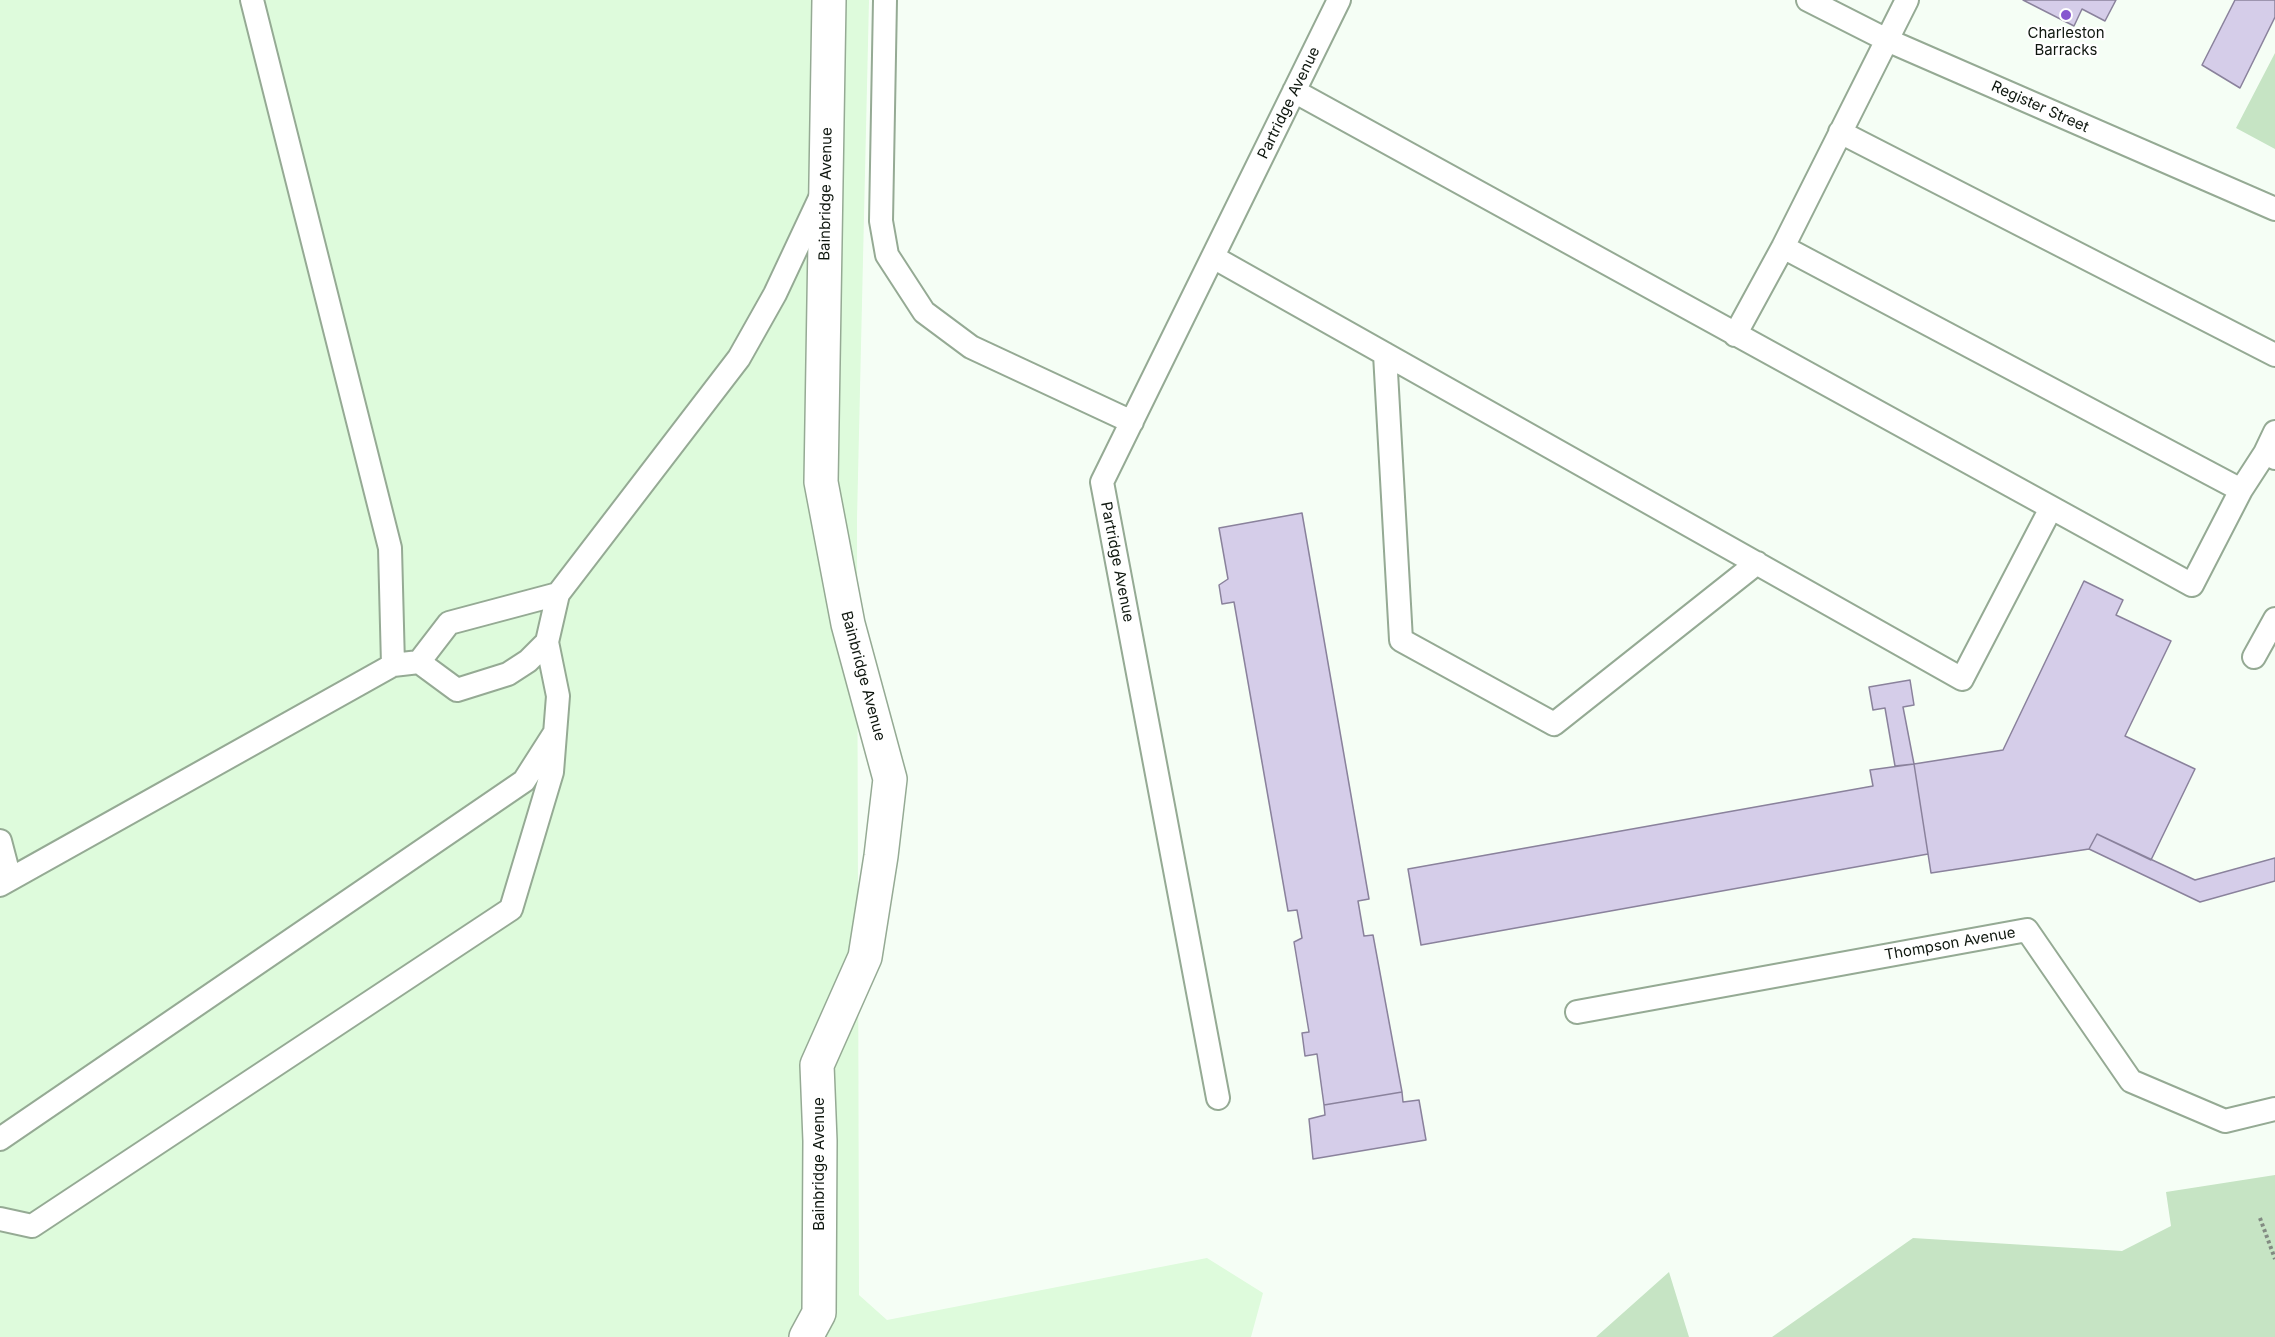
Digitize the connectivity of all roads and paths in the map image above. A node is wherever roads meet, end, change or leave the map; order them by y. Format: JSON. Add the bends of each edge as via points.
{"nodes":[{"id":1,"x":252,"y":0,"type":"edge"},
{"id":2,"x":829,"y":0,"type":"edge"},
{"id":3,"x":885,"y":0,"type":"edge"},
{"id":4,"x":1339,"y":0,"type":"edge"},
{"id":5,"x":1808,"y":0,"type":"edge"},
{"id":6,"x":1907,"y":0,"type":"edge"},
{"id":7,"x":1887,"y":40,"type":"junction"},
{"id":8,"x":1294,"y":91,"type":"junction"},
{"id":9,"x":1840,"y":132,"type":"junction"},
{"id":10,"x":826,"y":186,"type":"junction"},
{"id":11,"x":2275,"y":209,"type":"edge"},
{"id":12,"x":1783,"y":247,"type":"junction"},
{"id":13,"x":1213,"y":257,"type":"junction"},
{"id":14,"x":1735,"y":335,"type":"junction"},
{"id":15,"x":1385,"y":354,"type":"junction"},
{"id":16,"x":2275,"y":355,"type":"edge"},
{"id":17,"x":1132,"y":422,"type":"junction"},
{"id":18,"x":2275,"y":432,"type":"edge"},
{"id":19,"x":2270,"y":456,"type":"edge"},
{"id":20,"x":2241,"y":490,"type":"junction"},
{"id":21,"x":2050,"y":508,"type":"junction"},
{"id":22,"x":1756,"y":563,"type":"junction"},
{"id":23,"x":558,"y":594,"type":"junction"},
{"id":24,"x":2275,"y":619,"type":"edge"},
{"id":25,"x":547,"y":642,"type":"junction"},
{"id":26,"x":2254,"y":657,"type":"dead end"},
{"id":27,"x":418,"y":662,"type":"junction"},
{"id":28,"x":393,"y":665,"type":"junction"},
{"id":29,"x":557,"y":730,"type":"junction"},
{"id":30,"x":0,"y":841,"type":"edge"},
{"id":31,"x":5,"y":882,"type":"edge"},
{"id":32,"x":1577,"y":1012,"type":"dead end"},
{"id":33,"x":1218,"y":1098,"type":"dead end"},
{"id":34,"x":2275,"y":1109,"type":"edge"},
{"id":35,"x":0,"y":1139,"type":"edge"},
{"id":36,"x":0,"y":1218,"type":"edge"},
{"id":37,"x":2260,"y":1218,"type":"dead end"},
{"id":38,"x":2275,"y":1259,"type":"edge"},
{"id":39,"x":806,"y":1337,"type":"edge"}],
"edges":[{"from":1,"to":28,"type":"lane","via":[[390,548]]},
{"from":2,"to":10,"type":"street","name":"Bainbridge Avenue"},
{"from":3,"to":17,"type":"lane","via":[[881,221],[887,255],[924,312],[971,346]]},
{"from":4,"to":8,"type":"lane","name":"Partridge Avenue"},
{"from":5,"to":7,"type":"lane","name":"Register Street"},
{"from":6,"to":7,"type":"lane"},
{"from":7,"to":9,"type":"lane"},
{"from":7,"to":11,"type":"lane","name":"Register Street"},
{"from":8,"to":13,"type":"lane","name":"Partridge Avenue"},
{"from":8,"to":14,"type":"lane"},
{"from":9,"to":12,"type":"lane"},
{"from":9,"to":16,"type":"lane"},
{"from":10,"to":23,"type":"lane","via":[[775,294],[739,358]]},
{"from":10,"to":39,"type":"street","name":"Bainbridge Avenue","via":[[821,483],[848,624],[890,779],[865,957],[818,1065],[819,1313]]},
{"from":12,"to":14,"type":"lane"},
{"from":12,"to":20,"type":"lane"},
{"from":13,"to":15,"type":"lane"},
{"from":13,"to":17,"type":"lane","name":"Partridge Avenue"},
{"from":14,"to":21,"type":"lane"},
{"from":15,"to":22,"type":"lane"},
{"from":15,"to":22,"type":"lane","via":[[1401,640],[1554,724]]},
{"from":17,"to":33,"type":"lane","name":"Partridge Avenue","via":[[1102,482]]},
{"from":18,"to":19,"type":"lane"},
{"from":19,"to":20,"type":"lane"},
{"from":20,"to":21,"type":"lane","via":[[2192,585]]},
{"from":21,"to":22,"type":"lane","via":[[1962,679]]},
{"from":23,"to":25,"type":"lane"},
{"from":23,"to":27,"type":"lane","via":[[449,623]]},
{"from":24,"to":26,"type":"lane"},
{"from":25,"to":27,"type":"lane","via":[[508,674],[457,690]]},
{"from":25,"to":29,"type":"lane","via":[[558,696]]},
{"from":27,"to":28,"type":"lane"},
{"from":28,"to":31,"type":"lane"},
{"from":29,"to":35,"type":"lane","via":[[524,781]]},
{"from":29,"to":36,"type":"lane","via":[[552,772],[511,909],[32,1226]]},
{"from":30,"to":31,"type":"lane"},
{"from":32,"to":34,"type":"lane","name":"Thompson Avenue","via":[[2027,930],[2131,1081],[2225,1121]]},
{"from":37,"to":38,"type":"path"}]}
